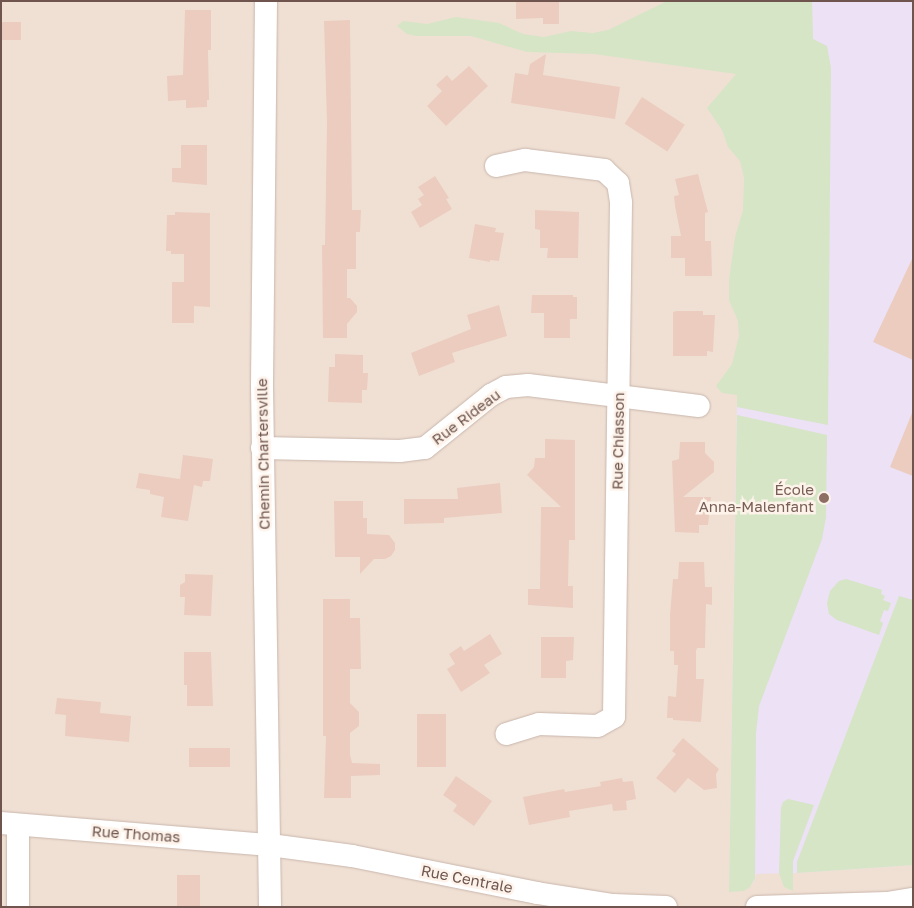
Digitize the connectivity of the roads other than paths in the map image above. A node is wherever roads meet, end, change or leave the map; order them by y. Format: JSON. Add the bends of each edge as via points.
{"nodes":[{"id":1,"x":266,"y":1,"type":"edge"},
{"id":2,"x":496,"y":166,"type":"dead end"},
{"id":3,"x":619,"y":396,"type":"junction"},
{"id":4,"x":699,"y":406,"type":"dead end"},
{"id":5,"x":262,"y":448,"type":"junction"},
{"id":6,"x":507,"y":734,"type":"dead end"},
{"id":7,"x":9,"y":824,"type":"edge"},
{"id":8,"x":270,"y":845,"type":"junction"},
{"id":9,"x":913,"y":899,"type":"edge"},
{"id":10,"x":537,"y":900,"type":"edge"},
{"id":11,"x":18,"y":907,"type":"edge"},
{"id":12,"x":270,"y":907,"type":"edge"},
{"id":13,"x":666,"y":907,"type":"edge"},
{"id":14,"x":757,"y":907,"type":"edge"}],
"edges":[{"from":1,"to":5,"type":"street","name":"Chemin Chartersville"},
{"from":2,"to":3,"type":"street","name":"Rue Chiasson","via":[[525,160],[604,170],[618,183],[621,202]]},
{"from":3,"to":4,"type":"street","name":"Rue Rideau"},
{"from":3,"to":5,"type":"street","name":"Rue Rideau","via":[[535,386],[506,387],[491,395],[424,448],[400,451]]},
{"from":3,"to":6,"type":"street","name":"Rue Chiasson","via":[[614,717],[598,726],[539,724]]},
{"from":5,"to":8,"type":"street","name":"Chemin Chartersville"},
{"from":7,"to":8,"type":"street","name":"Rue Thomas"},
{"from":7,"to":11,"type":"street"},
{"from":8,"to":10,"type":"street","name":"Rue Centrale","via":[[352,856]]},
{"from":8,"to":12,"type":"street","name":"Chemin Chartersville"},
{"from":9,"to":14,"type":"street","via":[[887,903]]},
{"from":10,"to":13,"type":"street","name":"Rue Centrale"}]}
